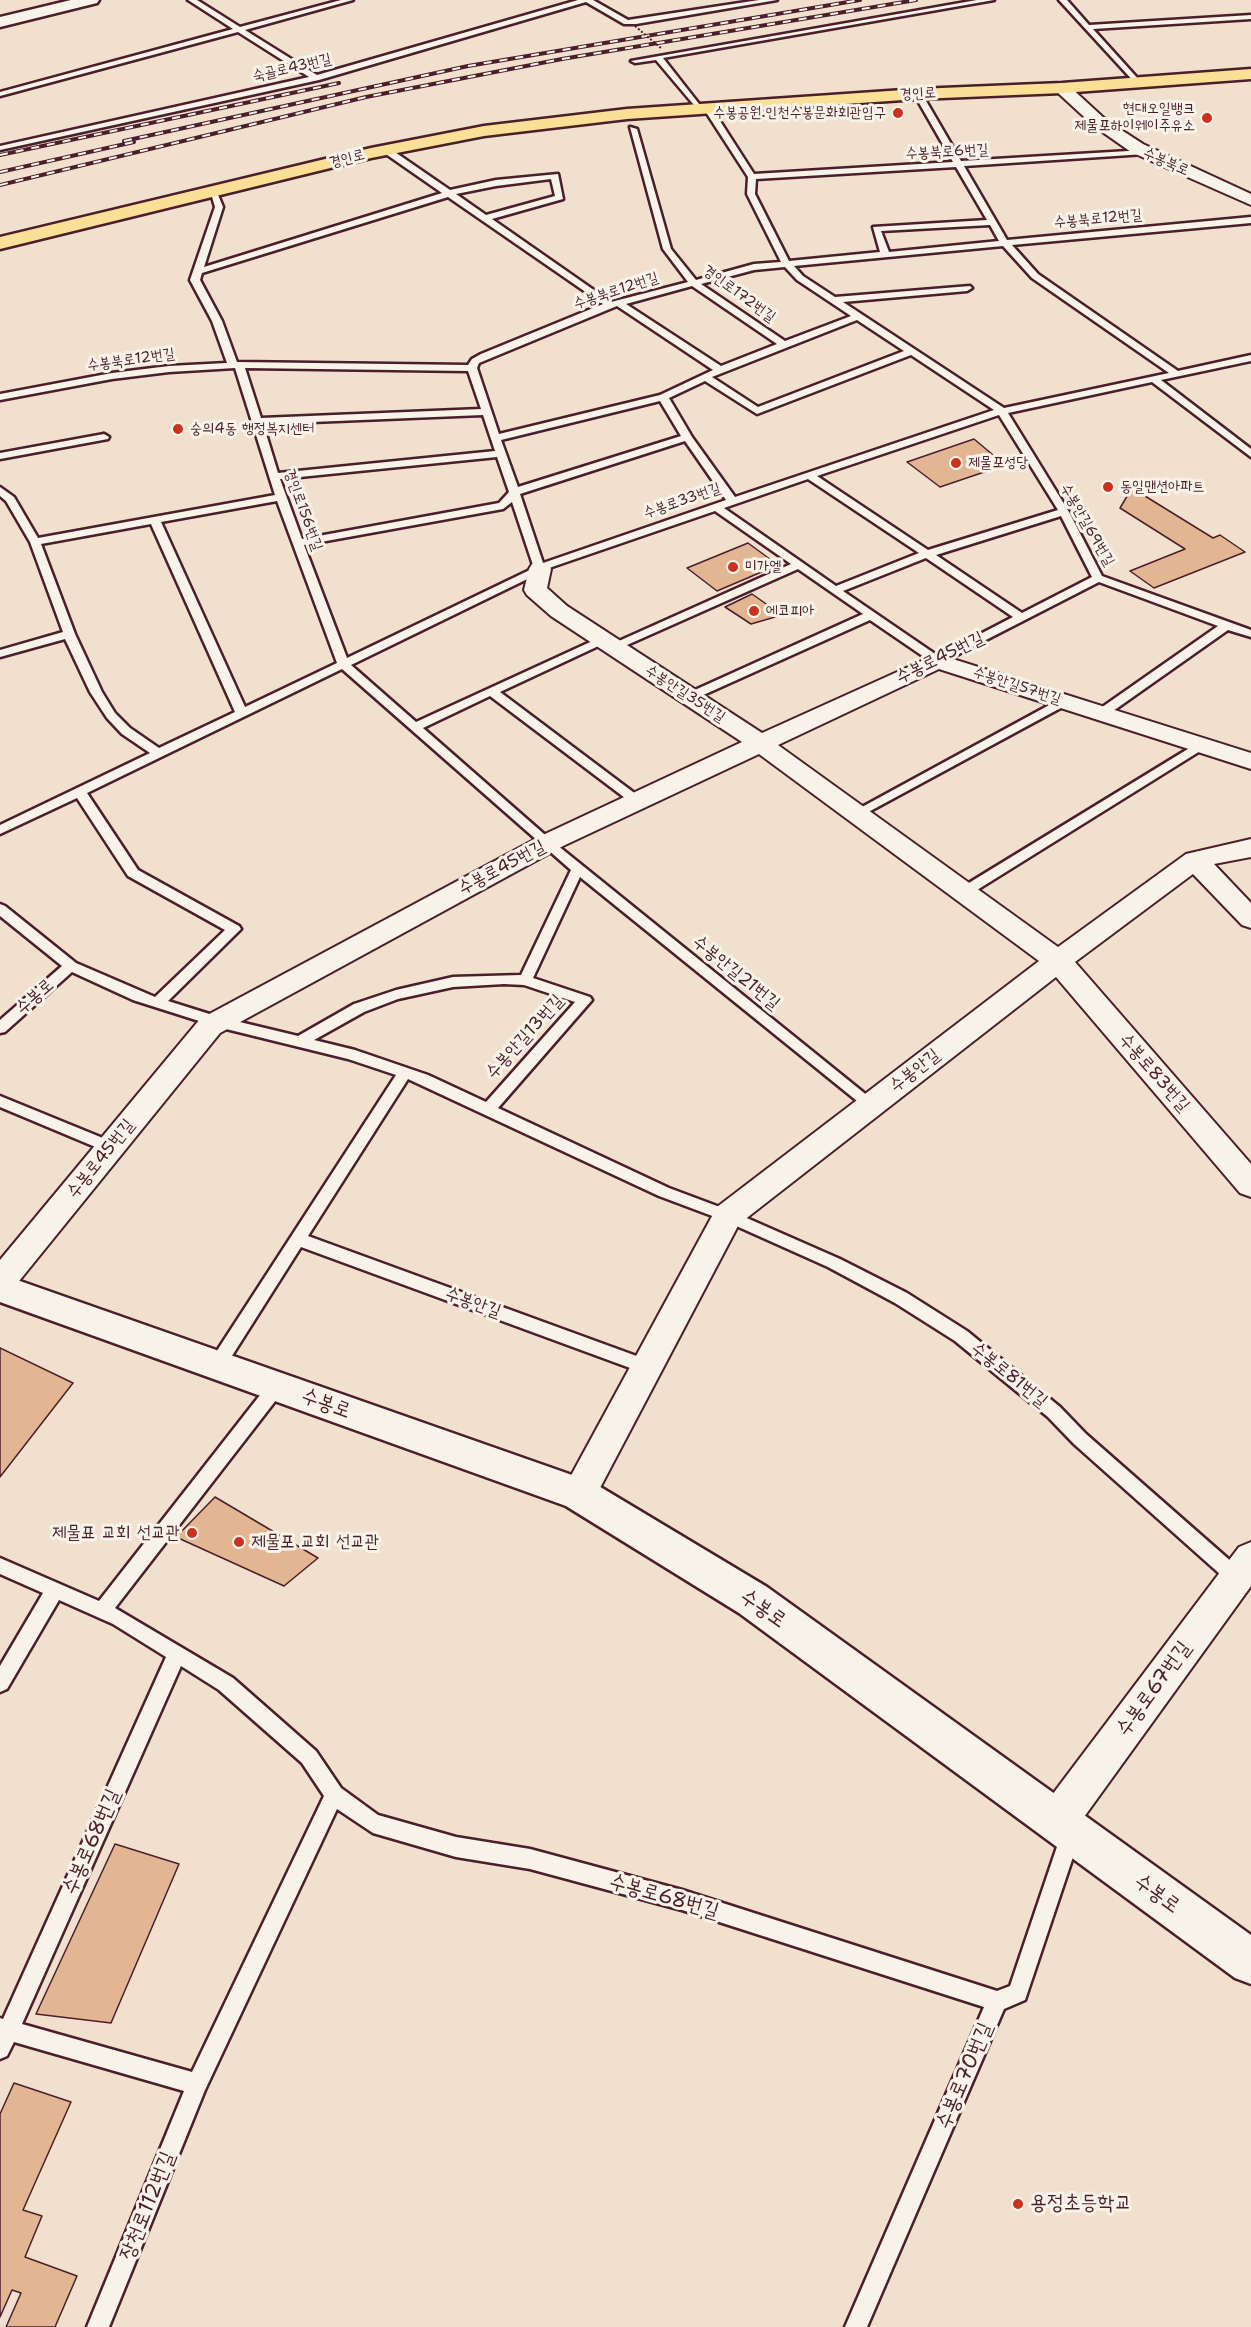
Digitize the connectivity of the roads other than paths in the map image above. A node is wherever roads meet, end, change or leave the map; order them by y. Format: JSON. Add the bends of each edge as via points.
{"nodes":[{"id":1,"x":91,"y":0,"type":"edge"},
{"id":2,"x":192,"y":0,"type":"edge"},
{"id":3,"x":349,"y":0,"type":"edge"},
{"id":4,"x":587,"y":0,"type":"edge"},
{"id":5,"x":773,"y":0,"type":"edge"},
{"id":6,"x":990,"y":0,"type":"edge"},
{"id":7,"x":1063,"y":0,"type":"edge"},
{"id":8,"x":1251,"y":16,"type":"edge"},
{"id":9,"x":0,"y":22,"type":"edge"},
{"id":10,"x":1087,"y":27,"type":"junction"},
{"id":11,"x":238,"y":29,"type":"junction"},
{"id":12,"x":659,"y":57,"type":"junction"},
{"id":13,"x":635,"y":61,"type":"dead end"},
{"id":14,"x":1251,"y":75,"type":"edge"},
{"id":15,"x":316,"y":78,"type":"junction"},
{"id":16,"x":1137,"y":83,"type":"junction"},
{"id":17,"x":1062,"y":88,"type":"junction"},
{"id":18,"x":0,"y":94,"type":"edge"},
{"id":19,"x":918,"y":94,"type":"junction"},
{"id":20,"x":704,"y":109,"type":"junction"},
{"id":21,"x":633,"y":129,"type":"dead end"},
{"id":22,"x":0,"y":148,"type":"edge"},
{"id":23,"x":386,"y":150,"type":"junction"},
{"id":24,"x":1144,"y":152,"type":"junction"},
{"id":25,"x":957,"y":165,"type":"junction"},
{"id":26,"x":752,"y":177,"type":"junction"},
{"id":27,"x":213,"y":192,"type":"junction"},
{"id":28,"x":450,"y":193,"type":"junction"},
{"id":29,"x":1251,"y":200,"type":"edge"},
{"id":30,"x":486,"y":218,"type":"junction"},
{"id":31,"x":1251,"y":220,"type":"edge"},
{"id":32,"x":992,"y":222,"type":"junction"},
{"id":33,"x":1004,"y":242,"type":"junction"},
{"id":34,"x":0,"y":243,"type":"edge"},
{"id":35,"x":885,"y":253,"type":"junction"},
{"id":36,"x":786,"y":263,"type":"junction"},
{"id":37,"x":197,"y":272,"type":"junction"},
{"id":38,"x":694,"y":283,"type":"junction"},
{"id":39,"x":967,"y":288,"type":"dead end"},
{"id":40,"x":834,"y":300,"type":"junction"},
{"id":41,"x":615,"y":304,"type":"junction"},
{"id":42,"x":858,"y":316,"type":"junction"},
{"id":43,"x":784,"y":345,"type":"junction"},
{"id":44,"x":910,"y":352,"type":"junction"},
{"id":45,"x":1251,"y":358,"type":"edge"},
{"id":46,"x":236,"y":365,"type":"junction"},
{"id":47,"x":472,"y":368,"type":"junction"},
{"id":48,"x":720,"y":370,"type":"junction"},
{"id":49,"x":1177,"y":374,"type":"junction"},
{"id":50,"x":705,"y":376,"type":"junction"},
{"id":51,"x":1154,"y":379,"type":"junction"},
{"id":52,"x":0,"y":397,"type":"edge"},
{"id":53,"x":663,"y":397,"type":"junction"},
{"id":54,"x":1002,"y":411,"type":"junction"},
{"id":55,"x":487,"y":412,"type":"junction"},
{"id":56,"x":257,"y":420,"type":"junction"},
{"id":57,"x":104,"y":437,"type":"dead end"},
{"id":58,"x":687,"y":437,"type":"junction"},
{"id":59,"x":496,"y":438,"type":"junction"},
{"id":60,"x":501,"y":453,"type":"junction"},
{"id":61,"x":1251,"y":454,"type":"edge"},
{"id":62,"x":0,"y":456,"type":"edge"},
{"id":63,"x":809,"y":475,"type":"junction"},
{"id":64,"x":275,"y":476,"type":"junction"},
{"id":65,"x":0,"y":490,"type":"edge"},
{"id":66,"x":514,"y":492,"type":"junction"},
{"id":67,"x":281,"y":497,"type":"junction"},
{"id":68,"x":733,"y":502,"type":"junction"},
{"id":69,"x":716,"y":507,"type":"junction"},
{"id":70,"x":1064,"y":512,"type":"junction"},
{"id":71,"x":155,"y":520,"type":"junction"},
{"id":72,"x":35,"y":542,"type":"junction"},
{"id":73,"x":299,"y":543,"type":"junction"},
{"id":74,"x":927,"y":554,"type":"junction"},
{"id":75,"x":799,"y":565,"type":"junction"},
{"id":76,"x":540,"y":569,"type":"junction"},
{"id":77,"x":1098,"y":578,"type":"junction"},
{"id":78,"x":836,"y":590,"type":"junction"},
{"id":79,"x":871,"y":615,"type":"junction"},
{"id":80,"x":1021,"y":617,"type":"junction"},
{"id":81,"x":1227,"y":625,"type":"junction"},
{"id":82,"x":69,"y":634,"type":"junction"},
{"id":83,"x":1251,"y":634,"type":"edge"},
{"id":84,"x":609,"y":643,"type":"junction"},
{"id":85,"x":0,"y":654,"type":"edge"},
{"id":86,"x":937,"y":661,"type":"junction"},
{"id":87,"x":344,"y":664,"type":"junction"},
{"id":88,"x":491,"y":691,"type":"junction"},
{"id":89,"x":690,"y":697,"type":"junction"},
{"id":90,"x":1064,"y":701,"type":"junction"},
{"id":91,"x":1102,"y":713,"type":"junction"},
{"id":92,"x":243,"y":714,"type":"junction"},
{"id":93,"x":414,"y":727,"type":"junction"},
{"id":94,"x":760,"y":743,"type":"junction"},
{"id":95,"x":1202,"y":745,"type":"junction"},
{"id":96,"x":160,"y":754,"type":"junction"},
{"id":97,"x":1250,"y":759,"type":"edge"},
{"id":98,"x":80,"y":792,"type":"junction"},
{"id":99,"x":637,"y":801,"type":"junction"},
{"id":100,"x":857,"y":813,"type":"junction"},
{"id":101,"x":0,"y":830,"type":"edge"},
{"id":102,"x":547,"y":844,"type":"junction"},
{"id":103,"x":1251,"y":848,"type":"edge"},
{"id":104,"x":1195,"y":860,"type":"junction"},
{"id":105,"x":578,"y":868,"type":"junction"},
{"id":106,"x":964,"y":892,"type":"junction"},
{"id":107,"x":0,"y":909,"type":"edge"},
{"id":108,"x":1251,"y":919,"type":"edge"},
{"id":109,"x":1058,"y":961,"type":"junction"},
{"id":110,"x":70,"y":966,"type":"junction"},
{"id":111,"x":525,"y":980,"type":"junction"},
{"id":112,"x":158,"y":1003,"type":"junction"},
{"id":113,"x":218,"y":1022,"type":"junction"},
{"id":114,"x":0,"y":1028,"type":"edge"},
{"id":115,"x":300,"y":1042,"type":"junction"},
{"id":116,"x":405,"y":1073,"type":"junction"},
{"id":117,"x":0,"y":1101,"type":"edge"},
{"id":118,"x":872,"y":1105,"type":"junction"},
{"id":119,"x":487,"y":1110,"type":"junction"},
{"id":120,"x":110,"y":1147,"type":"junction"},
{"id":121,"x":1251,"y":1185,"type":"edge"},
{"id":122,"x":728,"y":1216,"type":"junction"},
{"id":123,"x":298,"y":1239,"type":"junction"},
{"id":124,"x":0,"y":1282,"type":"edge"},
{"id":125,"x":0,"y":1288,"type":"edge"},
{"id":126,"x":217,"y":1365,"type":"junction"},
{"id":127,"x":647,"y":1367,"type":"junction"},
{"id":128,"x":277,"y":1386,"type":"junction"},
{"id":129,"x":579,"y":1494,"type":"junction"},
{"id":130,"x":0,"y":1566,"type":"edge"},
{"id":131,"x":1246,"y":1575,"type":"edge"},
{"id":132,"x":55,"y":1590,"type":"junction"},
{"id":133,"x":102,"y":1611,"type":"junction"},
{"id":134,"x":177,"y":1654,"type":"junction"},
{"id":135,"x":0,"y":1683,"type":"edge"},
{"id":136,"x":334,"y":1795,"type":"junction"},
{"id":137,"x":1064,"y":1826,"type":"junction"},
{"id":138,"x":1251,"y":1962,"type":"edge"},
{"id":139,"x":997,"y":2001,"type":"junction"},
{"id":140,"x":3,"y":2036,"type":"edge"},
{"id":141,"x":197,"y":2084,"type":"junction"},
{"id":142,"x":98,"y":2327,"type":"edge"},
{"id":143,"x":856,"y":2327,"type":"edge"}],
"edges":[{"from":1,"to":9,"type":"street"},
{"from":2,"to":11,"type":"lane"},
{"from":3,"to":11,"type":"lane"},
{"from":4,"to":5,"type":"lane","via":[[636,24]]},
{"from":4,"to":15,"type":"lane","name":"숙골로43번길"},
{"from":6,"to":12,"type":"lane"},
{"from":7,"to":10,"type":"lane"},
{"from":8,"to":10,"type":"lane"},
{"from":10,"to":16,"type":"lane"},
{"from":11,"to":15,"type":"lane"},
{"from":11,"to":18,"type":"lane"},
{"from":12,"to":13,"type":"lane"},
{"from":12,"to":20,"type":"lane"},
{"from":14,"to":16,"type":"main road","name":"경인로"},
{"from":15,"to":22,"type":"lane","name":"숙골로43번길"},
{"from":16,"to":17,"type":"main road","name":"경인로"},
{"from":17,"to":19,"type":"main road","name":"경인로"},
{"from":17,"to":24,"type":"street","name":"수봉북로","via":[[1100,123]]},
{"from":19,"to":20,"type":"main road","name":"경인로"},
{"from":19,"to":25,"type":"lane"},
{"from":20,"to":23,"type":"main road","name":"경인로","via":[[484,131]]},
{"from":20,"to":26,"type":"lane"},
{"from":21,"to":38,"type":"lane","name":"경인로172번길","via":[[666,249]]},
{"from":23,"to":27,"type":"main road","name":"경인로"},
{"from":23,"to":28,"type":"lane"},
{"from":24,"to":25,"type":"lane","name":"수봉북로6번길"},
{"from":24,"to":29,"type":"street","name":"수봉북로"},
{"from":25,"to":26,"type":"lane","name":"수봉북로6번길"},
{"from":25,"to":32,"type":"lane"},
{"from":26,"to":36,"type":"lane","via":[[751,194]]},
{"from":27,"to":34,"type":"main road","name":"경인로"},
{"from":27,"to":37,"type":"lane","via":[[219,207]]},
{"from":28,"to":30,"type":"lane"},
{"from":28,"to":30,"type":"lane","via":[[555,176],[560,197]]},
{"from":28,"to":37,"type":"lane"},
{"from":30,"to":41,"type":"lane"},
{"from":31,"to":33,"type":"lane","name":"수봉북로12번길"},
{"from":32,"to":33,"type":"lane"},
{"from":32,"to":35,"type":"lane","via":[[876,229]]},
{"from":33,"to":35,"type":"lane","name":"수봉북로12번길"},
{"from":33,"to":49,"type":"lane","via":[[1035,276]]},
{"from":35,"to":36,"type":"lane","name":"수봉북로12번길"},
{"from":36,"to":38,"type":"lane","name":"수봉북로12번길"},
{"from":36,"to":40,"type":"lane","via":[[800,278]]},
{"from":37,"to":46,"type":"lane","name":"경인로156번길","via":[[195,280]]},
{"from":38,"to":41,"type":"lane","name":"수봉북로12번길"},
{"from":38,"to":43,"type":"lane","name":"경인로172번길"},
{"from":39,"to":40,"type":"lane"},
{"from":40,"to":42,"type":"lane"},
{"from":41,"to":47,"type":"lane","name":"수봉북로12번길","via":[[484,356]]},
{"from":41,"to":48,"type":"lane"},
{"from":42,"to":43,"type":"lane"},
{"from":42,"to":44,"type":"lane"},
{"from":43,"to":48,"type":"lane"},
{"from":44,"to":50,"type":"lane","via":[[757,411]]},
{"from":44,"to":54,"type":"lane"},
{"from":45,"to":49,"type":"lane","name":"수봉로33번길"},
{"from":46,"to":47,"type":"lane","name":"수봉북로12번길"},
{"from":46,"to":52,"type":"lane","name":"수봉북로12번길","via":[[112,376]]},
{"from":46,"to":56,"type":"lane","name":"경인로156번길"},
{"from":47,"to":55,"type":"lane","name":"수봉안길35번길"},
{"from":48,"to":50,"type":"lane"},
{"from":49,"to":51,"type":"lane","name":"수봉로33번길"},
{"from":50,"to":53,"type":"lane"},
{"from":51,"to":54,"type":"lane","name":"수봉로33번길"},
{"from":51,"to":61,"type":"lane"},
{"from":53,"to":58,"type":"lane"},
{"from":53,"to":59,"type":"lane"},
{"from":54,"to":63,"type":"lane","name":"수봉로33번길"},
{"from":54,"to":70,"type":"lane","name":"수봉안길69번길"},
{"from":55,"to":56,"type":"lane"},
{"from":55,"to":59,"type":"lane","name":"수봉안길35번길"},
{"from":56,"to":64,"type":"lane","name":"경인로156번길"},
{"from":57,"to":62,"type":"lane"},
{"from":58,"to":66,"type":"lane"},
{"from":58,"to":68,"type":"lane"},
{"from":59,"to":60,"type":"lane","name":"수봉안길35번길"},
{"from":60,"to":64,"type":"lane"},
{"from":60,"to":66,"type":"lane","name":"수봉안길35번길"},
{"from":63,"to":68,"type":"lane","name":"수봉로33번길"},
{"from":63,"to":74,"type":"lane"},
{"from":64,"to":67,"type":"lane","name":"경인로156번길"},
{"from":65,"to":72,"type":"lane","via":[[10,499]]},
{"from":66,"to":73,"type":"lane","via":[[503,506]]},
{"from":66,"to":76,"type":"lane","name":"수봉안길35번길"},
{"from":67,"to":71,"type":"lane"},
{"from":67,"to":73,"type":"lane","name":"경인로156번길"},
{"from":68,"to":69,"type":"lane","name":"수봉로33번길"},
{"from":69,"to":75,"type":"lane","name":"수봉안길57번길"},
{"from":69,"to":76,"type":"lane","name":"수봉로33번길"},
{"from":70,"to":74,"type":"lane"},
{"from":70,"to":77,"type":"lane","name":"수봉안길69번길"},
{"from":71,"to":72,"type":"lane"},
{"from":71,"to":92,"type":"lane"},
{"from":72,"to":82,"type":"lane"},
{"from":73,"to":87,"type":"lane","name":"경인로156번길"},
{"from":74,"to":78,"type":"lane"},
{"from":74,"to":80,"type":"lane"},
{"from":75,"to":78,"type":"lane","name":"수봉안길57번길"},
{"from":75,"to":84,"type":"lane"},
{"from":76,"to":84,"type":"street","name":"수봉안길35번길","via":[[535,590]]},
{"from":76,"to":87,"type":"lane","name":"수봉로33번길"},
{"from":77,"to":80,"type":"lane","name":"수봉로45번길"},
{"from":77,"to":81,"type":"lane","name":"수봉안길69번길"},
{"from":78,"to":79,"type":"lane","name":"수봉안길57번길"},
{"from":79,"to":86,"type":"lane","name":"수봉안길57번길"},
{"from":79,"to":89,"type":"lane"},
{"from":80,"to":86,"type":"lane","name":"수봉로45번길"},
{"from":81,"to":83,"type":"lane","name":"수봉안길69번길"},
{"from":81,"to":91,"type":"lane"},
{"from":82,"to":85,"type":"lane"},
{"from":82,"to":96,"type":"lane","via":[[111,715],[126,731]]},
{"from":84,"to":88,"type":"lane"},
{"from":84,"to":89,"type":"street","name":"수봉안길35번길"},
{"from":86,"to":90,"type":"street","name":"수봉안길57번길"},
{"from":86,"to":94,"type":"street","name":"수봉로45번길"},
{"from":87,"to":92,"type":"lane","name":"수봉로33번길"},
{"from":87,"to":93,"type":"lane","name":"수봉안길21번길"},
{"from":88,"to":93,"type":"lane"},
{"from":88,"to":99,"type":"lane"},
{"from":89,"to":94,"type":"street","name":"수봉안길35번길"},
{"from":90,"to":91,"type":"street","name":"수봉안길57번길"},
{"from":90,"to":100,"type":"lane"},
{"from":91,"to":95,"type":"street","name":"수봉안길57번길"},
{"from":92,"to":96,"type":"lane","name":"수봉로33번길"},
{"from":93,"to":102,"type":"lane","name":"수봉안길21번길"},
{"from":94,"to":99,"type":"street","name":"수봉로45번길"},
{"from":94,"to":100,"type":"street","name":"수봉안길35번길"},
{"from":95,"to":97,"type":"street","name":"수봉안길57번길"},
{"from":95,"to":106,"type":"lane"},
{"from":96,"to":98,"type":"lane","name":"수봉로33번길"},
{"from":98,"to":101,"type":"lane","name":"수봉로33번길"},
{"from":98,"to":112,"type":"lane","via":[[132,873],[234,929]]},
{"from":99,"to":102,"type":"street","name":"수봉로45번길"},
{"from":100,"to":106,"type":"street","name":"수봉안길35번길"},
{"from":102,"to":105,"type":"lane","name":"수봉안길21번길"},
{"from":102,"to":113,"type":"street","name":"수봉로45번길"},
{"from":103,"to":104,"type":"street","name":"수봉안길"},
{"from":104,"to":108,"type":"street"},
{"from":104,"to":109,"type":"street","name":"수봉안길"},
{"from":105,"to":111,"type":"lane"},
{"from":105,"to":118,"type":"lane","name":"수봉안길21번길"},
{"from":106,"to":109,"type":"street","name":"수봉안길35번길"},
{"from":107,"to":110,"type":"lane"},
{"from":109,"to":118,"type":"street","name":"수봉안길"},
{"from":109,"to":121,"type":"street","name":"수봉로83번길"},
{"from":110,"to":112,"type":"lane"},
{"from":110,"to":114,"type":"lane","name":"수봉로"},
{"from":111,"to":115,"type":"lane","name":"수봉안길13번길","via":[[453,982],[396,995],[358,1008]]},
{"from":111,"to":119,"type":"lane","name":"수봉안길13번길","via":[[585,1000]]},
{"from":112,"to":113,"type":"lane"},
{"from":113,"to":115,"type":"lane"},
{"from":113,"to":120,"type":"street","name":"수봉로45번길","via":[[210,1026]]},
{"from":115,"to":116,"type":"lane"},
{"from":116,"to":119,"type":"lane"},
{"from":116,"to":123,"type":"lane"},
{"from":117,"to":120,"type":"lane"},
{"from":118,"to":122,"type":"street","name":"수봉안길"},
{"from":119,"to":122,"type":"lane","via":[[664,1192]]},
{"from":120,"to":124,"type":"street","name":"수봉로45번길"},
{"from":122,"to":127,"type":"street","name":"수봉안길"},
{"from":122,"to":131,"type":"lane","name":"수봉로81번길","via":[[902,1298],[961,1336]]},
{"from":123,"to":126,"type":"lane"},
{"from":123,"to":127,"type":"lane","name":"수봉안길"},
{"from":125,"to":126,"type":"street","name":"수봉로"},
{"from":126,"to":128,"type":"street","name":"수봉로"},
{"from":127,"to":129,"type":"street","name":"수봉안길"},
{"from":128,"to":129,"type":"street","name":"수봉로"},
{"from":128,"to":133,"type":"lane"},
{"from":129,"to":137,"type":"street","name":"수봉로","via":[[753,1600]]},
{"from":130,"to":132,"type":"lane","name":"수봉로68번길"},
{"from":131,"to":137,"type":"street","name":"수봉로67번길"},
{"from":132,"to":133,"type":"lane","name":"수봉로68번길"},
{"from":132,"to":135,"type":"lane"},
{"from":133,"to":134,"type":"lane","name":"수봉로68번길"},
{"from":134,"to":136,"type":"lane","name":"수봉로68번길","via":[[226,1684],[309,1757]]},
{"from":134,"to":140,"type":"lane","name":"수봉로68번길"},
{"from":136,"to":139,"type":"lane","name":"수봉로68번길","via":[[373,1822],[456,1847],[530,1859],[682,1900]]},
{"from":136,"to":141,"type":"lane"},
{"from":137,"to":138,"type":"street","name":"수봉로"},
{"from":137,"to":139,"type":"lane","name":"수봉로70번길","via":[[1018,1994]]},
{"from":139,"to":143,"type":"lane","name":"수봉로70번길"},
{"from":140,"to":141,"type":"lane"},
{"from":141,"to":142,"type":"lane","name":"장천로112번길"}]}
